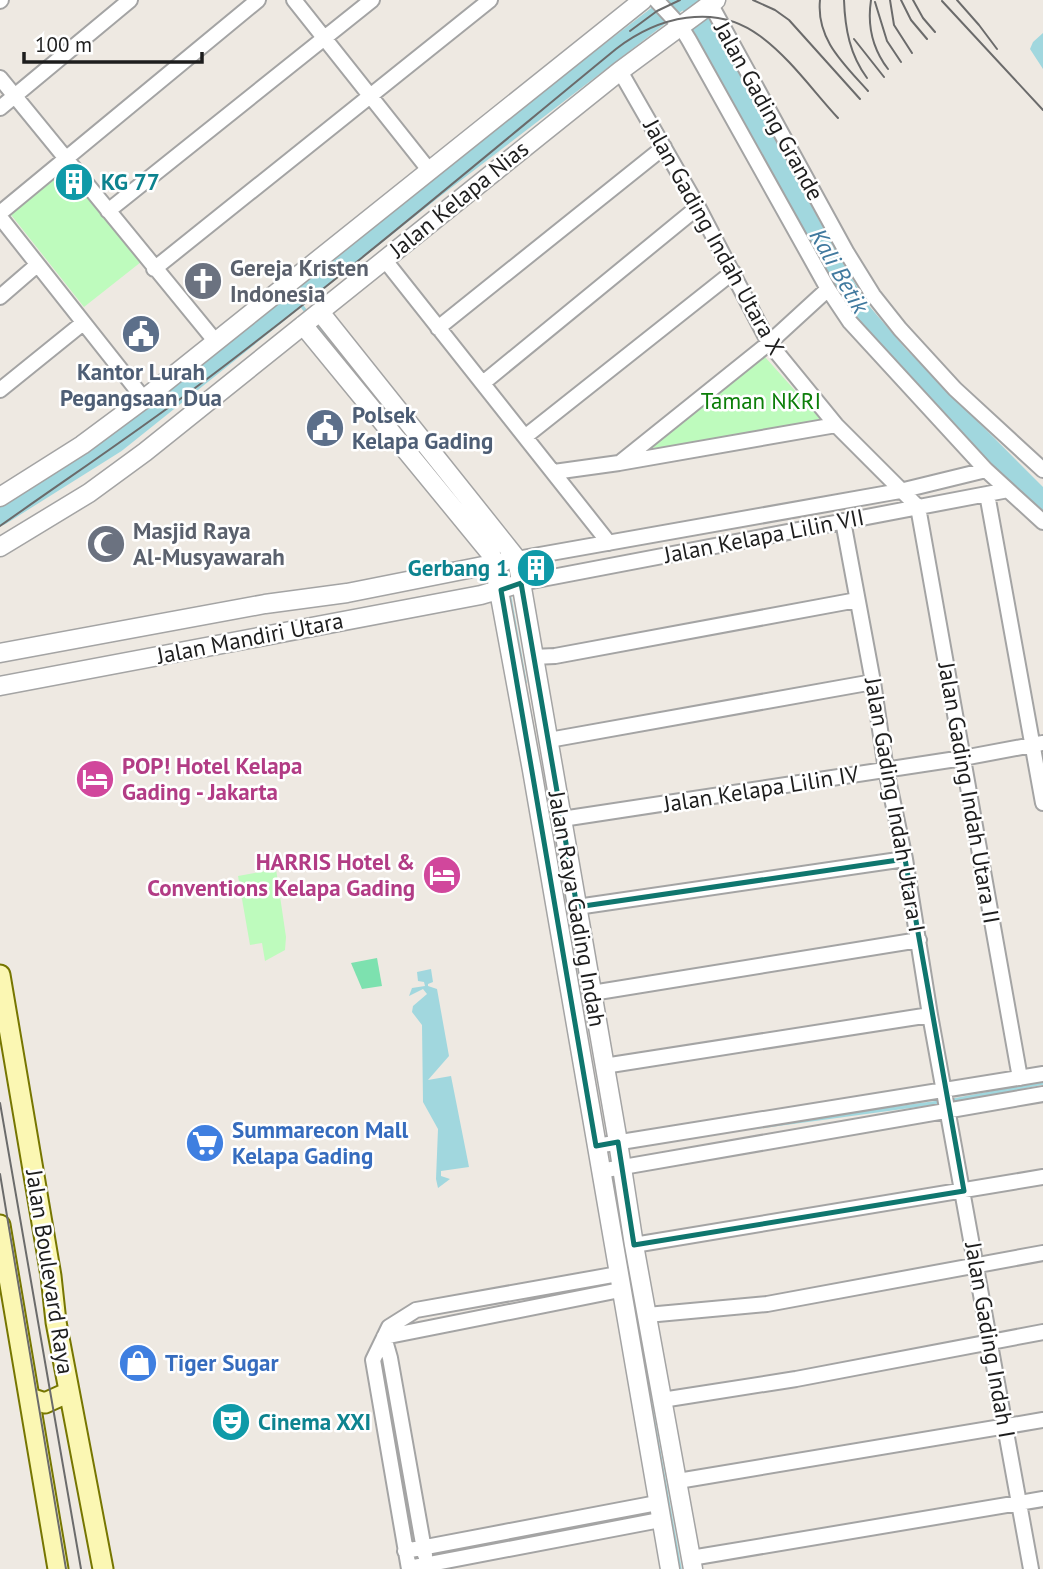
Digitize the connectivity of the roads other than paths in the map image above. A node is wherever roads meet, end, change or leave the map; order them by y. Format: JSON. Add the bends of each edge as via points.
{"nodes":[{"id":1,"x":130,"y":0,"type":"edge"},
{"id":2,"x":257,"y":0,"type":"edge"},
{"id":3,"x":295,"y":0,"type":"edge"},
{"id":4,"x":372,"y":0,"type":"edge"},
{"id":5,"x":490,"y":0,"type":"edge"},
{"id":6,"x":643,"y":0,"type":"edge"},
{"id":7,"x":656,"y":0,"type":"edge"},
{"id":8,"x":709,"y":6,"type":"edge"},
{"id":9,"x":678,"y":22,"type":"junction"},
{"id":10,"x":325,"y":38,"type":"junction"},
{"id":11,"x":620,"y":71,"type":"junction"},
{"id":12,"x":0,"y":78,"type":"edge"},
{"id":13,"x":371,"y":96,"type":"junction"},
{"id":14,"x":15,"y":97,"type":"junction"},
{"id":15,"x":0,"y":108,"type":"edge"},
{"id":16,"x":664,"y":146,"type":"junction"},
{"id":17,"x":66,"y":159,"type":"junction"},
{"id":18,"x":429,"y":170,"type":"junction"},
{"id":19,"x":698,"y":207,"type":"junction"},
{"id":20,"x":108,"y":211,"type":"junction"},
{"id":21,"x":0,"y":215,"type":"edge"},
{"id":22,"x":384,"y":259,"type":"junction"},
{"id":23,"x":37,"y":265,"type":"junction"},
{"id":24,"x":154,"y":269,"type":"junction"},
{"id":25,"x":733,"y":272,"type":"junction"},
{"id":26,"x":828,"y":289,"type":"junction"},
{"id":27,"x":0,"y":297,"type":"edge"},
{"id":28,"x":320,"y":312,"type":"junction"},
{"id":29,"x":83,"y":323,"type":"junction"},
{"id":30,"x":303,"y":325,"type":"junction"},
{"id":31,"x":438,"y":328,"type":"junction"},
{"id":32,"x":216,"y":342,"type":"junction"},
{"id":33,"x":769,"y":343,"type":"junction"},
{"id":34,"x":483,"y":383,"type":"junction"},
{"id":35,"x":0,"y":390,"type":"edge"},
{"id":36,"x":144,"y":399,"type":"junction"},
{"id":37,"x":836,"y":425,"type":"junction"},
{"id":38,"x":526,"y":436,"type":"junction"},
{"id":39,"x":619,"y":463,"type":"junction"},
{"id":40,"x":986,"y":470,"type":"junction"},
{"id":41,"x":1043,"y":470,"type":"edge"},
{"id":42,"x":554,"y":472,"type":"junction"},
{"id":43,"x":1008,"y":490,"type":"junction"},
{"id":44,"x":900,"y":491,"type":"junction"},
{"id":45,"x":987,"y":494,"type":"junction"},
{"id":46,"x":0,"y":497,"type":"edge"},
{"id":47,"x":918,"y":507,"type":"junction"},
{"id":48,"x":843,"y":521,"type":"junction"},
{"id":49,"x":1043,"y":522,"type":"edge"},
{"id":50,"x":610,"y":543,"type":"junction"},
{"id":51,"x":0,"y":547,"type":"edge"},
{"id":52,"x":517,"y":559,"type":"junction"},
{"id":53,"x":494,"y":564,"type":"junction"},
{"id":54,"x":521,"y":583,"type":"junction"},
{"id":55,"x":500,"y":590,"type":"junction"},
{"id":56,"x":300,"y":600,"type":"junction"},
{"id":57,"x":857,"y":600,"type":"junction"},
{"id":58,"x":277,"y":603,"type":"junction"},
{"id":59,"x":305,"y":629,"type":"junction"},
{"id":60,"x":283,"y":634,"type":"junction"},
{"id":61,"x":0,"y":653,"type":"edge"},
{"id":62,"x":533,"y":657,"type":"junction"},
{"id":63,"x":873,"y":682,"type":"junction"},
{"id":64,"x":0,"y":686,"type":"edge"},
{"id":65,"x":549,"y":740,"type":"junction"},
{"id":66,"x":1038,"y":744,"type":"edge"},
{"id":67,"x":963,"y":758,"type":"junction"},
{"id":68,"x":886,"y":770,"type":"junction"},
{"id":69,"x":1043,"y":803,"type":"edge"},
{"id":70,"x":562,"y":819,"type":"junction"},
{"id":71,"x":905,"y":859,"type":"junction"},
{"id":72,"x":577,"y":907,"type":"junction"},
{"id":73,"x":919,"y":940,"type":"junction"},
{"id":74,"x":0,"y":975,"type":"edge"},
{"id":75,"x":592,"y":993,"type":"junction"},
{"id":76,"x":930,"y":1015,"type":"junction"},
{"id":77,"x":604,"y":1066,"type":"junction"},
{"id":78,"x":1043,"y":1074,"type":"edge"},
{"id":79,"x":1020,"y":1079,"type":"junction"},
{"id":80,"x":1043,"y":1094,"type":"edge"},
{"id":81,"x":947,"y":1101,"type":"junction"},
{"id":82,"x":618,"y":1142,"type":"junction"},
{"id":83,"x":596,"y":1146,"type":"junction"},
{"id":84,"x":611,"y":1170,"type":"junction"},
{"id":85,"x":1043,"y":1177,"type":"edge"},
{"id":86,"x":964,"y":1191,"type":"junction"},
{"id":87,"x":0,"y":1225,"type":"edge"},
{"id":88,"x":634,"y":1245,"type":"junction"},
{"id":89,"x":1043,"y":1253,"type":"edge"},
{"id":90,"x":3,"y":1258,"type":"edge"},
{"id":91,"x":977,"y":1265,"type":"junction"},
{"id":92,"x":619,"y":1282,"type":"junction"},
{"id":93,"x":5,"y":1284,"type":"edge"},
{"id":94,"x":486,"y":1297,"type":"junction"},
{"id":95,"x":469,"y":1301,"type":"junction"},
{"id":96,"x":490,"y":1315,"type":"junction"},
{"id":97,"x":647,"y":1315,"type":"junction"},
{"id":98,"x":472,"y":1318,"type":"junction"},
{"id":99,"x":386,"y":1332,"type":"junction"},
{"id":100,"x":1043,"y":1332,"type":"edge"},
{"id":101,"x":990,"y":1342,"type":"junction"},
{"id":102,"x":662,"y":1400,"type":"junction"},
{"id":103,"x":70,"y":1401,"type":"junction"},
{"id":104,"x":32,"y":1406,"type":"junction"},
{"id":105,"x":1043,"y":1420,"type":"edge"},
{"id":106,"x":1004,"y":1426,"type":"junction"},
{"id":107,"x":678,"y":1481,"type":"junction"},
{"id":108,"x":1043,"y":1499,"type":"edge"},
{"id":109,"x":1018,"y":1503,"type":"junction"},
{"id":110,"x":658,"y":1512,"type":"junction"},
{"id":111,"x":511,"y":1531,"type":"junction"},
{"id":112,"x":424,"y":1547,"type":"junction"},
{"id":113,"x":514,"y":1548,"type":"junction"},
{"id":114,"x":405,"y":1551,"type":"junction"},
{"id":115,"x":692,"y":1564,"type":"edge"},
{"id":116,"x":427,"y":1566,"type":"edge"},
{"id":117,"x":58,"y":1569,"type":"edge"},
{"id":118,"x":103,"y":1569,"type":"edge"},
{"id":119,"x":409,"y":1569,"type":"edge"},
{"id":120,"x":670,"y":1569,"type":"edge"},
{"id":121,"x":1031,"y":1569,"type":"edge"}],
"edges":[{"from":1,"to":14,"type":"street"},
{"from":2,"to":17,"type":"street"},
{"from":3,"to":10,"type":"street"},
{"from":4,"to":10,"type":"street"},
{"from":5,"to":13,"type":"street"},
{"from":6,"to":18,"type":"street","name":"Jalan Kelapa Nias"},
{"from":7,"to":9,"type":"street"},
{"from":8,"to":9,"type":"street","name":"Jalan Kelapa Nias"},
{"from":8,"to":41,"type":"street","name":"Jalan Gading Grande","via":[[873,295],[954,389]]},
{"from":9,"to":11,"type":"street","name":"Jalan Kelapa Nias"},
{"from":9,"to":26,"type":"street"},
{"from":10,"to":13,"type":"street"},
{"from":10,"to":20,"type":"street"},
{"from":11,"to":16,"type":"street","name":"Jalan Gading Indah Utara X"},
{"from":11,"to":22,"type":"street","name":"Jalan Kelapa Nias"},
{"from":12,"to":14,"type":"street"},
{"from":13,"to":18,"type":"street"},
{"from":13,"to":24,"type":"street"},
{"from":14,"to":15,"type":"street"},
{"from":14,"to":17,"type":"street"},
{"from":16,"to":19,"type":"street","name":"Jalan Gading Indah Utara X"},
{"from":16,"to":31,"type":"street"},
{"from":17,"to":20,"type":"street"},
{"from":17,"to":21,"type":"street"},
{"from":18,"to":32,"type":"street","name":"Jalan Kelapa Nias"},
{"from":19,"to":25,"type":"street","name":"Jalan Gading Indah Utara X"},
{"from":19,"to":34,"type":"street"},
{"from":20,"to":24,"type":"street"},
{"from":21,"to":23,"type":"street"},
{"from":22,"to":28,"type":"street","name":"Jalan Kelapa Nias"},
{"from":22,"to":31,"type":"street"},
{"from":23,"to":27,"type":"street"},
{"from":23,"to":29,"type":"street"},
{"from":24,"to":32,"type":"street"},
{"from":25,"to":33,"type":"street","name":"Jalan Gading Indah Utara X"},
{"from":25,"to":38,"type":"street"},
{"from":26,"to":33,"type":"street"},
{"from":26,"to":40,"type":"street","via":[[850,323]]},
{"from":28,"to":30,"type":"street","name":"Jalan Kelapa Nias"},
{"from":28,"to":52,"type":"street","name":"Jalan Raya Gading Indah"},
{"from":29,"to":35,"type":"street"},
{"from":29,"to":36,"type":"street"},
{"from":30,"to":51,"type":"street","name":"Jalan Kelapa Nias","via":[[106,480]]},
{"from":30,"to":53,"type":"street","name":"Jalan Raya Gading Indah","via":[[491,554]]},
{"from":31,"to":34,"type":"street"},
{"from":32,"to":36,"type":"street","name":"Jalan Kelapa Nias"},
{"from":33,"to":37,"type":"street","name":"Jalan Gading Indah Utara X"},
{"from":33,"to":39,"type":"street"},
{"from":34,"to":38,"type":"street"},
{"from":36,"to":46,"type":"street","name":"Jalan Kelapa Nias"},
{"from":37,"to":39,"type":"street"},
{"from":37,"to":44,"type":"street","name":"Jalan Gading Indah Utara X"},
{"from":38,"to":42,"type":"street"},
{"from":39,"to":42,"type":"street"},
{"from":40,"to":43,"type":"street"},
{"from":40,"to":44,"type":"street","name":"Jalan Kelapa Lilin VII"},
{"from":42,"to":50,"type":"street"},
{"from":43,"to":45,"type":"street","name":"Jalan Kelapa Lilin VII"},
{"from":43,"to":49,"type":"street"},
{"from":44,"to":47,"type":"street","name":"Jalan Gading Indah Utara X"},
{"from":44,"to":50,"type":"street","name":"Jalan Kelapa Lilin VII"},
{"from":45,"to":47,"type":"street","name":"Jalan Kelapa Lilin VII"},
{"from":45,"to":66,"type":"street"},
{"from":47,"to":48,"type":"street","name":"Jalan Kelapa Lilin VII"},
{"from":47,"to":67,"type":"street","name":"Jalan Gading Indah Utara II"},
{"from":48,"to":54,"type":"street","name":"Jalan Kelapa Lilin VII"},
{"from":48,"to":57,"type":"street","name":"Jalan Gading Indah Utara I"},
{"from":50,"to":52,"type":"street","name":"Jalan Kelapa Lilin VII"},
{"from":52,"to":53,"type":"street","name":"Jalan Mandiri Utara"},
{"from":52,"to":54,"type":"street","name":"Jalan Raya Gading Indah"},
{"from":53,"to":55,"type":"street","name":"Jalan Raya Gading Indah"},
{"from":53,"to":56,"type":"street","name":"Jalan Mandiri Utara"},
{"from":54,"to":55,"type":"street","name":"Jalan Mandiri Utara"},
{"from":54,"to":62,"type":"street","name":"Jalan Raya Gading Indah"},
{"from":55,"to":59,"type":"street","name":"Jalan Mandiri Utara"},
{"from":55,"to":83,"type":"street","name":"Jalan Raya Gading Indah"},
{"from":56,"to":58,"type":"street","name":"Jalan Mandiri Utara"},
{"from":56,"to":59,"type":"street"},
{"from":57,"to":62,"type":"street"},
{"from":57,"to":63,"type":"street","name":"Jalan Gading Indah Utara I"},
{"from":58,"to":60,"type":"street"},
{"from":58,"to":61,"type":"street","name":"Jalan Mandiri Utara"},
{"from":59,"to":60,"type":"street","name":"Jalan Mandiri Utara"},
{"from":60,"to":64,"type":"street","name":"Jalan Mandiri Utara"},
{"from":62,"to":65,"type":"street","name":"Jalan Raya Gading Indah"},
{"from":63,"to":65,"type":"street"},
{"from":63,"to":68,"type":"street","name":"Jalan Gading Indah Utara I"},
{"from":65,"to":70,"type":"street","name":"Jalan Raya Gading Indah"},
{"from":66,"to":67,"type":"street","name":"Jalan Kelapa Lilin IV"},
{"from":66,"to":69,"type":"street"},
{"from":67,"to":68,"type":"street","name":"Jalan Kelapa Lilin IV"},
{"from":67,"to":79,"type":"street","name":"Jalan Gading Indah Utara II"},
{"from":68,"to":70,"type":"street","name":"Jalan Kelapa Lilin IV"},
{"from":68,"to":71,"type":"street","name":"Jalan Gading Indah Utara I"},
{"from":70,"to":72,"type":"street","name":"Jalan Raya Gading Indah"},
{"from":71,"to":72,"type":"street"},
{"from":71,"to":73,"type":"street","name":"Jalan Gading Indah Utara I"},
{"from":72,"to":75,"type":"street","name":"Jalan Raya Gading Indah"},
{"from":73,"to":75,"type":"street"},
{"from":73,"to":76,"type":"street","name":"Jalan Gading Indah Utara I"},
{"from":74,"to":103,"type":"main road","name":"Jalan Boulevard Raya"},
{"from":75,"to":77,"type":"street","name":"Jalan Raya Gading Indah"},
{"from":76,"to":77,"type":"street"},
{"from":76,"to":81,"type":"street","name":"Jalan Gading Indah Utara I"},
{"from":77,"to":82,"type":"street","name":"Jalan Raya Gading Indah"},
{"from":78,"to":79,"type":"street"},
{"from":79,"to":81,"type":"street"},
{"from":80,"to":81,"type":"street"},
{"from":81,"to":82,"type":"street"},
{"from":81,"to":84,"type":"street"},
{"from":81,"to":86,"type":"street","name":"Jalan Gading Indah I"},
{"from":82,"to":83,"type":"street"},
{"from":82,"to":84,"type":"street","name":"Jalan Raya Gading Indah"},
{"from":83,"to":84,"type":"street","name":"Jalan Raya Gading Indah"},
{"from":84,"to":88,"type":"street","name":"Jalan Raya Gading Indah"},
{"from":84,"to":92,"type":"street","name":"Jalan Raya Gading Indah"},
{"from":85,"to":86,"type":"street"},
{"from":86,"to":88,"type":"street"},
{"from":86,"to":91,"type":"street","name":"Jalan Gading Indah I"},
{"from":87,"to":90,"type":"main road","name":"Jalan Boulevard Raya"},
{"from":88,"to":97,"type":"street","name":"Jalan Raya Gading Indah"},
{"from":89,"to":91,"type":"street"},
{"from":90,"to":93,"type":"main road","name":"Jalan Boulevard Raya"},
{"from":91,"to":97,"type":"street","via":[[767,1304]]},
{"from":91,"to":101,"type":"street","name":"Jalan Gading Indah I"},
{"from":92,"to":94,"type":"street"},
{"from":92,"to":96,"type":"street"},
{"from":92,"to":110,"type":"street","name":"Jalan Raya Gading Indah"},
{"from":93,"to":104,"type":"main road","name":"Jalan Boulevard Raya"},
{"from":94,"to":95,"type":"street"},
{"from":94,"to":96,"type":"street"},
{"from":95,"to":98,"type":"street"},
{"from":95,"to":99,"type":"street","via":[[416,1310]]},
{"from":96,"to":98,"type":"street"},
{"from":97,"to":102,"type":"street","name":"Jalan Raya Gading Indah"},
{"from":98,"to":99,"type":"street"},
{"from":99,"to":112,"type":"street"},
{"from":99,"to":114,"type":"street","via":[[373,1360]]},
{"from":100,"to":101,"type":"street"},
{"from":101,"to":102,"type":"street"},
{"from":101,"to":106,"type":"street","name":"Jalan Gading Indah I"},
{"from":102,"to":107,"type":"street","name":"Jalan Raya Gading Indah"},
{"from":103,"to":104,"type":"main road"},
{"from":103,"to":118,"type":"main road","name":"Jalan Boulevard Raya"},
{"from":104,"to":117,"type":"main road","name":"Jalan Boulevard Raya"},
{"from":105,"to":106,"type":"street"},
{"from":106,"to":107,"type":"street"},
{"from":106,"to":109,"type":"street","name":"Jalan Gading Indah I"},
{"from":107,"to":115,"type":"street","name":"Jalan Raya Gading Indah"},
{"from":108,"to":109,"type":"street"},
{"from":109,"to":115,"type":"street"},
{"from":109,"to":121,"type":"street","name":"Jalan Gading Indah I"},
{"from":110,"to":111,"type":"street"},
{"from":110,"to":113,"type":"street"},
{"from":110,"to":120,"type":"street","name":"Jalan Raya Gading Indah"},
{"from":111,"to":112,"type":"street"},
{"from":111,"to":113,"type":"street"},
{"from":112,"to":114,"type":"street"},
{"from":112,"to":116,"type":"street"},
{"from":113,"to":116,"type":"street"},
{"from":114,"to":119,"type":"street"},
{"from":116,"to":119,"type":"street"}]}
